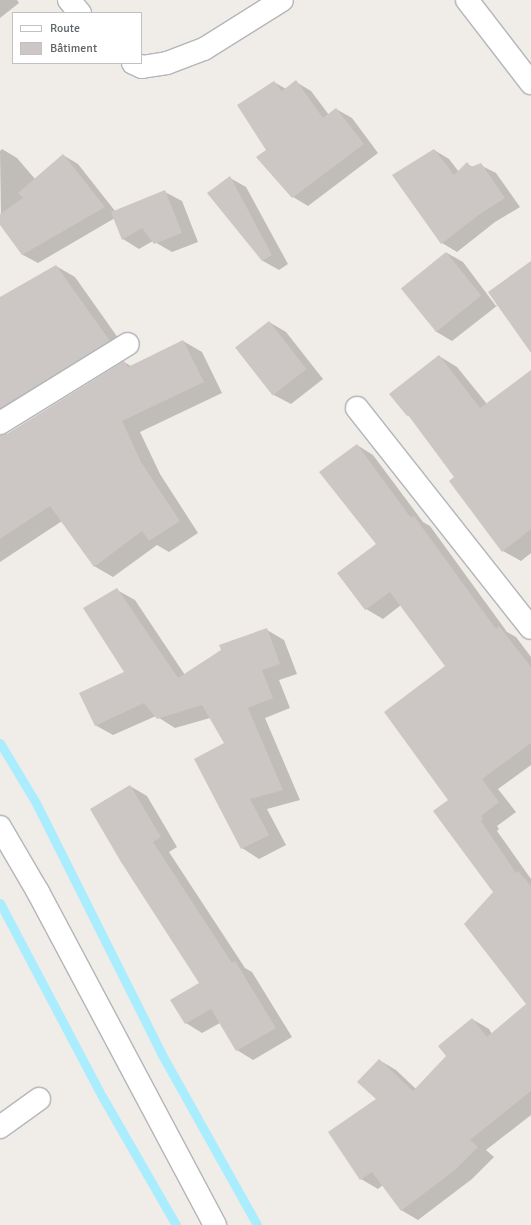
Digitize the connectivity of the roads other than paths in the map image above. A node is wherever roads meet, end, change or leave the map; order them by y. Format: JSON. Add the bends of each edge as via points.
{"nodes":[{"id":1,"x":69,"y":0,"type":"edge"},
{"id":2,"x":282,"y":0,"type":"edge"},
{"id":3,"x":467,"y":0,"type":"edge"},
{"id":4,"x":79,"y":12,"type":"edge"},
{"id":5,"x":135,"y":64,"type":"edge"},
{"id":6,"x":531,"y":83,"type":"edge"},
{"id":7,"x":128,"y":344,"type":"dead end"},
{"id":8,"x":357,"y":408,"type":"dead end"},
{"id":9,"x":0,"y":423,"type":"edge"},
{"id":10,"x":531,"y":628,"type":"edge"},
{"id":11,"x":0,"y":828,"type":"edge"},
{"id":12,"x":39,"y":1099,"type":"dead end"},
{"id":13,"x":0,"y":1127,"type":"edge"},
{"id":14,"x":215,"y":1225,"type":"edge"}],
"edges":[{"from":1,"to":4,"type":"street"},
{"from":2,"to":5,"type":"street","via":[[204,49],[167,63],[142,67]]},
{"from":3,"to":6,"type":"street"},
{"from":7,"to":9,"type":"street"},
{"from":8,"to":10,"type":"street"},
{"from":11,"to":14,"type":"street","via":[[38,892]]},
{"from":12,"to":13,"type":"street"}]}
